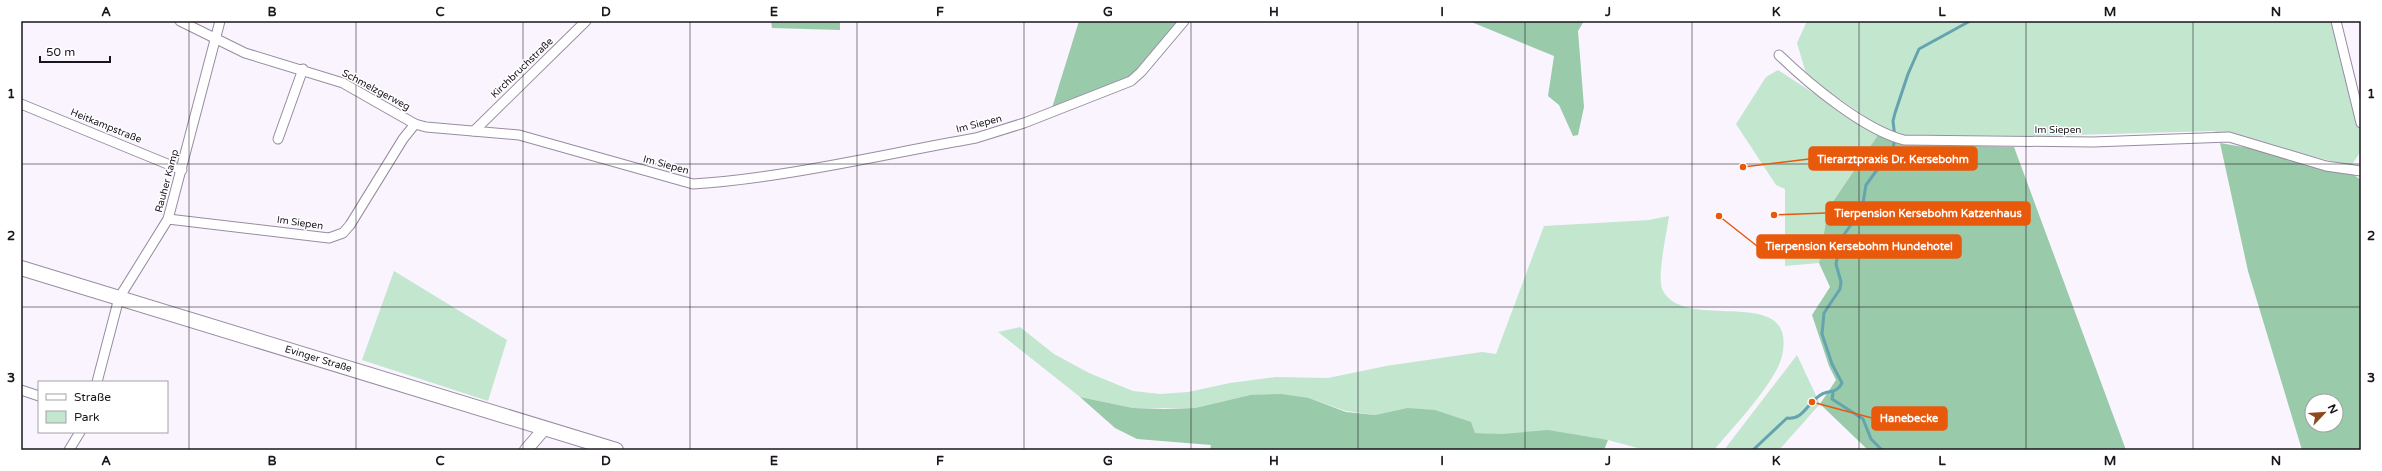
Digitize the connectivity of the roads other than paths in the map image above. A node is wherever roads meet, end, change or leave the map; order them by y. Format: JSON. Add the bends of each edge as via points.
{"nodes":[{"id":1,"x":180,"y":21,"type":"edge"},
{"id":2,"x":220,"y":21,"type":"edge"},
{"id":3,"x":586,"y":21,"type":"edge"},
{"id":4,"x":1184,"y":21,"type":"edge"},
{"id":5,"x":2336,"y":21,"type":"edge"},
{"id":6,"x":216,"y":40,"type":"junction"},
{"id":7,"x":1779,"y":55,"type":"dead end"},
{"id":8,"x":303,"y":69,"type":"junction"},
{"id":9,"x":21,"y":104,"type":"edge"},
{"id":10,"x":2361,"y":122,"type":"edge"},
{"id":11,"x":415,"y":124,"type":"junction"},
{"id":12,"x":474,"y":131,"type":"junction"},
{"id":13,"x":278,"y":139,"type":"dead end"},
{"id":14,"x":182,"y":170,"type":"junction"},
{"id":15,"x":2361,"y":171,"type":"edge"},
{"id":16,"x":168,"y":219,"type":"junction"},
{"id":17,"x":21,"y":268,"type":"edge"},
{"id":18,"x":119,"y":298,"type":"junction"},
{"id":19,"x":96,"y":381,"type":"edge"},
{"id":20,"x":21,"y":390,"type":"edge"},
{"id":21,"x":38,"y":396,"type":"edge"},
{"id":22,"x":545,"y":428,"type":"junction"},
{"id":23,"x":79,"y":433,"type":"edge"},
{"id":24,"x":69,"y":450,"type":"edge"},
{"id":25,"x":526,"y":450,"type":"edge"},
{"id":26,"x":616,"y":450,"type":"edge"}],
"edges":[{"from":1,"to":6,"type":"street","name":"Schmelzgerweg"},
{"from":2,"to":6,"type":"street","name":"Rauher Kamp"},
{"from":3,"to":12,"type":"street","name":"Kirchbruchstraße"},
{"from":4,"to":12,"type":"street","name":"Im Siepen","via":[[1131,81],[1000,132],[968,140],[732,180],[686,183],[519,135]]},
{"from":5,"to":10,"type":"street"},
{"from":6,"to":8,"type":"street","name":"Schmelzgerweg","via":[[245,53]]},
{"from":6,"to":14,"type":"street","name":"Rauher Kamp"},
{"from":7,"to":15,"type":"street","name":"Im Siepen","via":[[1808,83],[1830,99],[1887,136],[1904,140],[2093,142],[2229,137],[2326,166]]},
{"from":8,"to":11,"type":"street","name":"Schmelzgerweg","via":[[348,86]]},
{"from":8,"to":13,"type":"street"},
{"from":9,"to":14,"type":"street","name":"Heitkampstraße"},
{"from":11,"to":12,"type":"street","name":"Im Siepen","via":[[436,129]]},
{"from":11,"to":16,"type":"street","name":"Im Siepen","via":[[350,225],[336,237]]},
{"from":14,"to":16,"type":"street","name":"Rauher Kamp"},
{"from":16,"to":18,"type":"street","name":"Rauher Kamp"},
{"from":17,"to":18,"type":"main road","name":"Evinger Straße"},
{"from":18,"to":19,"type":"street","name":"Rauher Kamp"},
{"from":18,"to":22,"type":"main road","name":"Evinger Straße"},
{"from":20,"to":21,"type":"street"},
{"from":22,"to":25,"type":"street"},
{"from":22,"to":26,"type":"main road","name":"Evinger Straße"},
{"from":23,"to":24,"type":"street"}]}
